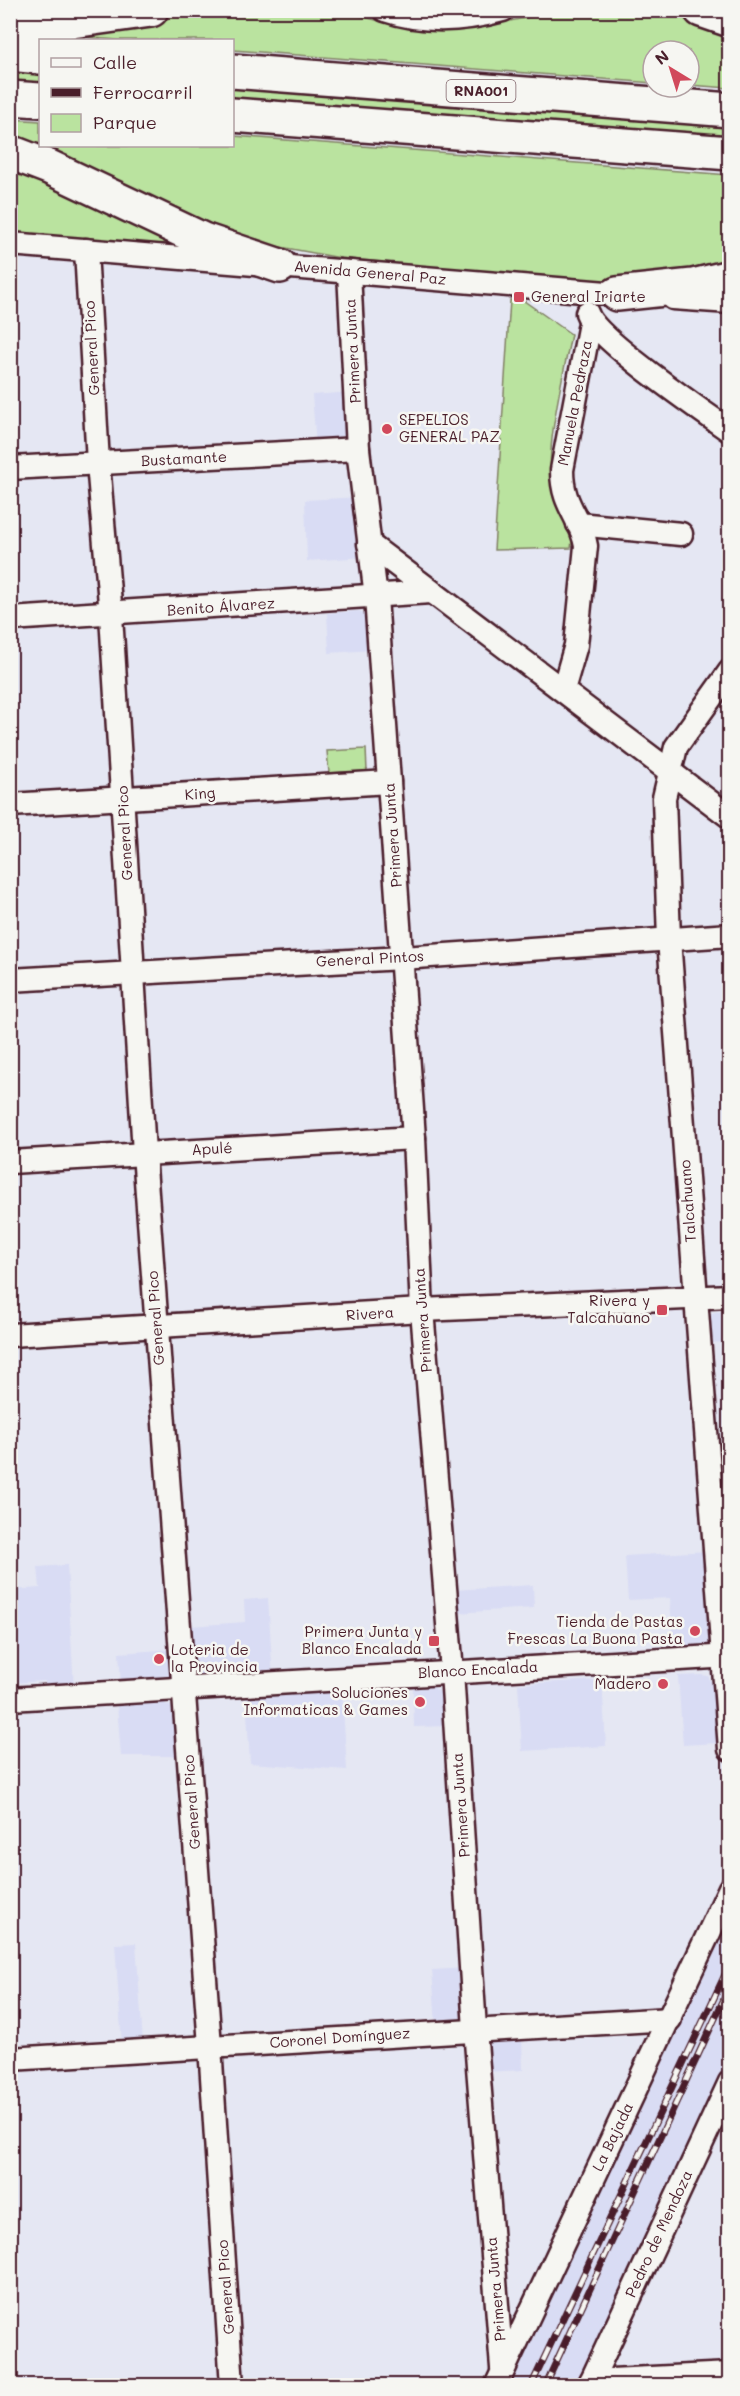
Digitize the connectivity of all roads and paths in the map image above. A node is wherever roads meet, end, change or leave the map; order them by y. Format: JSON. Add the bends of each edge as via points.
{"nodes":[{"id":1,"x":151,"y":10,"type":"edge"},
{"id":2,"x":385,"y":10,"type":"edge"},
{"id":3,"x":503,"y":10,"type":"edge"},
{"id":4,"x":701,"y":10,"type":"edge"},
{"id":5,"x":729,"y":20,"type":"edge"},
{"id":6,"x":10,"y":27,"type":"edge"},
{"id":7,"x":10,"y":54,"type":"edge"},
{"id":8,"x":39,"y":57,"type":"edge"},
{"id":9,"x":234,"y":71,"type":"edge"},
{"id":10,"x":10,"y":98,"type":"edge"},
{"id":11,"x":39,"y":100,"type":"edge"},
{"id":12,"x":729,"y":110,"type":"edge"},
{"id":13,"x":234,"y":115,"type":"edge"},
{"id":14,"x":10,"y":152,"type":"edge"},
{"id":15,"x":729,"y":153,"type":"edge"},
{"id":16,"x":10,"y":244,"type":"edge"},
{"id":17,"x":86,"y":250,"type":"junction"},
{"id":18,"x":280,"y":266,"type":"junction"},
{"id":19,"x":349,"y":272,"type":"junction"},
{"id":20,"x":729,"y":277,"type":"edge"},
{"id":21,"x":580,"y":292,"type":"junction"},
{"id":22,"x":617,"y":294,"type":"junction"},
{"id":23,"x":729,"y":302,"type":"edge"},
{"id":24,"x":590,"y":323,"type":"junction"},
{"id":25,"x":729,"y":431,"type":"edge"},
{"id":26,"x":358,"y":449,"type":"junction"},
{"id":27,"x":98,"y":463,"type":"junction"},
{"id":28,"x":10,"y":468,"type":"edge"},
{"id":29,"x":578,"y":524,"type":"junction"},
{"id":30,"x":681,"y":534,"type":"dead end"},
{"id":31,"x":369,"y":544,"type":"junction"},
{"id":32,"x":431,"y":592,"type":"junction"},
{"id":33,"x":376,"y":597,"type":"junction"},
{"id":34,"x":111,"y":615,"type":"junction"},
{"id":35,"x":10,"y":620,"type":"edge"},
{"id":36,"x":729,"y":671,"type":"edge"},
{"id":37,"x":563,"y":690,"type":"junction"},
{"id":38,"x":668,"y":771,"type":"junction"},
{"id":39,"x":389,"y":782,"type":"junction"},
{"id":40,"x":123,"y":800,"type":"junction"},
{"id":41,"x":10,"y":805,"type":"edge"},
{"id":42,"x":729,"y":817,"type":"edge"},
{"id":43,"x":729,"y":934,"type":"edge"},
{"id":44,"x":669,"y":939,"type":"junction"},
{"id":45,"x":402,"y":958,"type":"junction"},
{"id":46,"x":133,"y":973,"type":"junction"},
{"id":47,"x":10,"y":980,"type":"edge"},
{"id":48,"x":414,"y":1138,"type":"junction"},
{"id":49,"x":144,"y":1153,"type":"junction"},
{"id":50,"x":10,"y":1162,"type":"edge"},
{"id":51,"x":729,"y":1296,"type":"edge"},
{"id":52,"x":695,"y":1298,"type":"junction"},
{"id":53,"x":422,"y":1310,"type":"junction"},
{"id":54,"x":156,"y":1327,"type":"junction"},
{"id":55,"x":10,"y":1335,"type":"edge"},
{"id":56,"x":725,"y":1656,"type":"edge"},
{"id":57,"x":452,"y":1672,"type":"junction"},
{"id":58,"x":184,"y":1688,"type":"junction"},
{"id":59,"x":10,"y":1699,"type":"edge"},
{"id":60,"x":729,"y":1749,"type":"edge"},
{"id":61,"x":729,"y":1888,"type":"edge"},
{"id":62,"x":670,"y":2019,"type":"junction"},
{"id":63,"x":475,"y":2029,"type":"junction"},
{"id":64,"x":210,"y":2046,"type":"junction"},
{"id":65,"x":10,"y":2059,"type":"edge"},
{"id":66,"x":729,"y":2082,"type":"edge"},
{"id":67,"x":729,"y":2374,"type":"edge"},
{"id":68,"x":499,"y":2377,"type":"edge"},
{"id":69,"x":590,"y":2383,"type":"edge"},
{"id":70,"x":232,"y":2385,"type":"edge"}],
"edges":[{"from":1,"to":6,"type":"highway"},
{"from":2,"to":3,"type":"street","via":[[430,19]]},
{"from":4,"to":5,"type":"highway"},
{"from":7,"to":8,"type":"highway"},
{"from":9,"to":12,"type":"highway","number":"RNA001"},
{"from":10,"to":11,"type":"highway"},
{"from":13,"to":15,"type":"highway"},
{"from":14,"to":18,"type":"highway","via":[[203,240]]},
{"from":16,"to":17,"type":"street","name":"Avenida General Paz"},
{"from":17,"to":18,"type":"street","name":"Avenida General Paz"},
{"from":17,"to":27,"type":"street","name":"General Pico"},
{"from":18,"to":19,"type":"street","name":"Avenida General Paz"},
{"from":19,"to":21,"type":"street","name":"Avenida General Paz"},
{"from":19,"to":26,"type":"street","name":"Primera Junta"},
{"from":20,"to":22,"type":"highway","via":[[693,286]]},
{"from":21,"to":22,"type":"street","name":"Avenida General Paz"},
{"from":21,"to":24,"type":"street"},
{"from":22,"to":23,"type":"street","name":"Avenida General Paz"},
{"from":24,"to":25,"type":"street"},
{"from":24,"to":29,"type":"street","name":"Manuela Pedraza","via":[[562,470],[562,489]]},
{"from":26,"to":27,"type":"street","name":"Bustamante"},
{"from":26,"to":31,"type":"street","name":"Primera Junta"},
{"from":27,"to":28,"type":"street","name":"Bustamante"},
{"from":27,"to":34,"type":"street","name":"General Pico"},
{"from":29,"to":30,"type":"street"},
{"from":29,"to":37,"type":"street","name":"Manuela Pedraza","via":[[586,546],[576,645]]},
{"from":31,"to":32,"type":"street"},
{"from":31,"to":33,"type":"street","name":"Primera Junta"},
{"from":32,"to":33,"type":"street","name":"Benito Álvarez"},
{"from":32,"to":37,"type":"street"},
{"from":33,"to":34,"type":"street","name":"Benito Álvarez"},
{"from":33,"to":39,"type":"street","name":"Primera Junta"},
{"from":34,"to":35,"type":"street","name":"Benito Álvarez"},
{"from":34,"to":40,"type":"street","name":"General Pico"},
{"from":36,"to":38,"type":"street","name":"Talcahuano","via":[[675,747]]},
{"from":37,"to":38,"type":"street"},
{"from":38,"to":42,"type":"street"},
{"from":38,"to":44,"type":"street","name":"Talcahuano","via":[[664,798]]},
{"from":39,"to":40,"type":"street","name":"King"},
{"from":39,"to":45,"type":"street","name":"Primera Junta"},
{"from":40,"to":41,"type":"street","name":"King"},
{"from":40,"to":46,"type":"street","name":"General Pico"},
{"from":43,"to":44,"type":"street","name":"General Pintos"},
{"from":44,"to":45,"type":"street","name":"General Pintos"},
{"from":44,"to":52,"type":"street","name":"Talcahuano"},
{"from":45,"to":46,"type":"street","name":"General Pintos"},
{"from":45,"to":48,"type":"street","name":"Primera Junta"},
{"from":46,"to":47,"type":"street","name":"General Pintos"},
{"from":46,"to":49,"type":"street","name":"General Pico"},
{"from":48,"to":49,"type":"street","name":"Apulé"},
{"from":48,"to":53,"type":"street","name":"Primera Junta"},
{"from":49,"to":50,"type":"street","name":"Apulé"},
{"from":49,"to":54,"type":"street","name":"General Pico"},
{"from":51,"to":52,"type":"street","name":"Rivera"},
{"from":52,"to":53,"type":"street","name":"Rivera"},
{"from":52,"to":56,"type":"street","name":"Talcahuano"},
{"from":53,"to":54,"type":"street","name":"Rivera"},
{"from":53,"to":57,"type":"street","name":"Primera Junta"},
{"from":54,"to":55,"type":"street","name":"Rivera"},
{"from":54,"to":58,"type":"street","name":"General Pico"},
{"from":56,"to":57,"type":"street","name":"Blanco Encalada"},
{"from":56,"to":60,"type":"street","name":"Talcahuano"},
{"from":57,"to":58,"type":"street","name":"Blanco Encalada"},
{"from":57,"to":63,"type":"street","name":"Primera Junta"},
{"from":58,"to":59,"type":"street","name":"Blanco Encalada"},
{"from":58,"to":64,"type":"street","name":"General Pico"},
{"from":61,"to":62,"type":"street","name":"La Bajada"},
{"from":62,"to":63,"type":"street","name":"Coronel Domínguez"},
{"from":62,"to":68,"type":"street","name":"La Bajada"},
{"from":63,"to":64,"type":"street","name":"Coronel Domínguez"},
{"from":63,"to":68,"type":"street","name":"Primera Junta"},
{"from":64,"to":65,"type":"street","name":"Coronel Domínguez"},
{"from":64,"to":70,"type":"street","name":"General Pico"},
{"from":66,"to":69,"type":"street","name":"Pedro de Mendoza"},
{"from":67,"to":69,"type":"street"}]}
